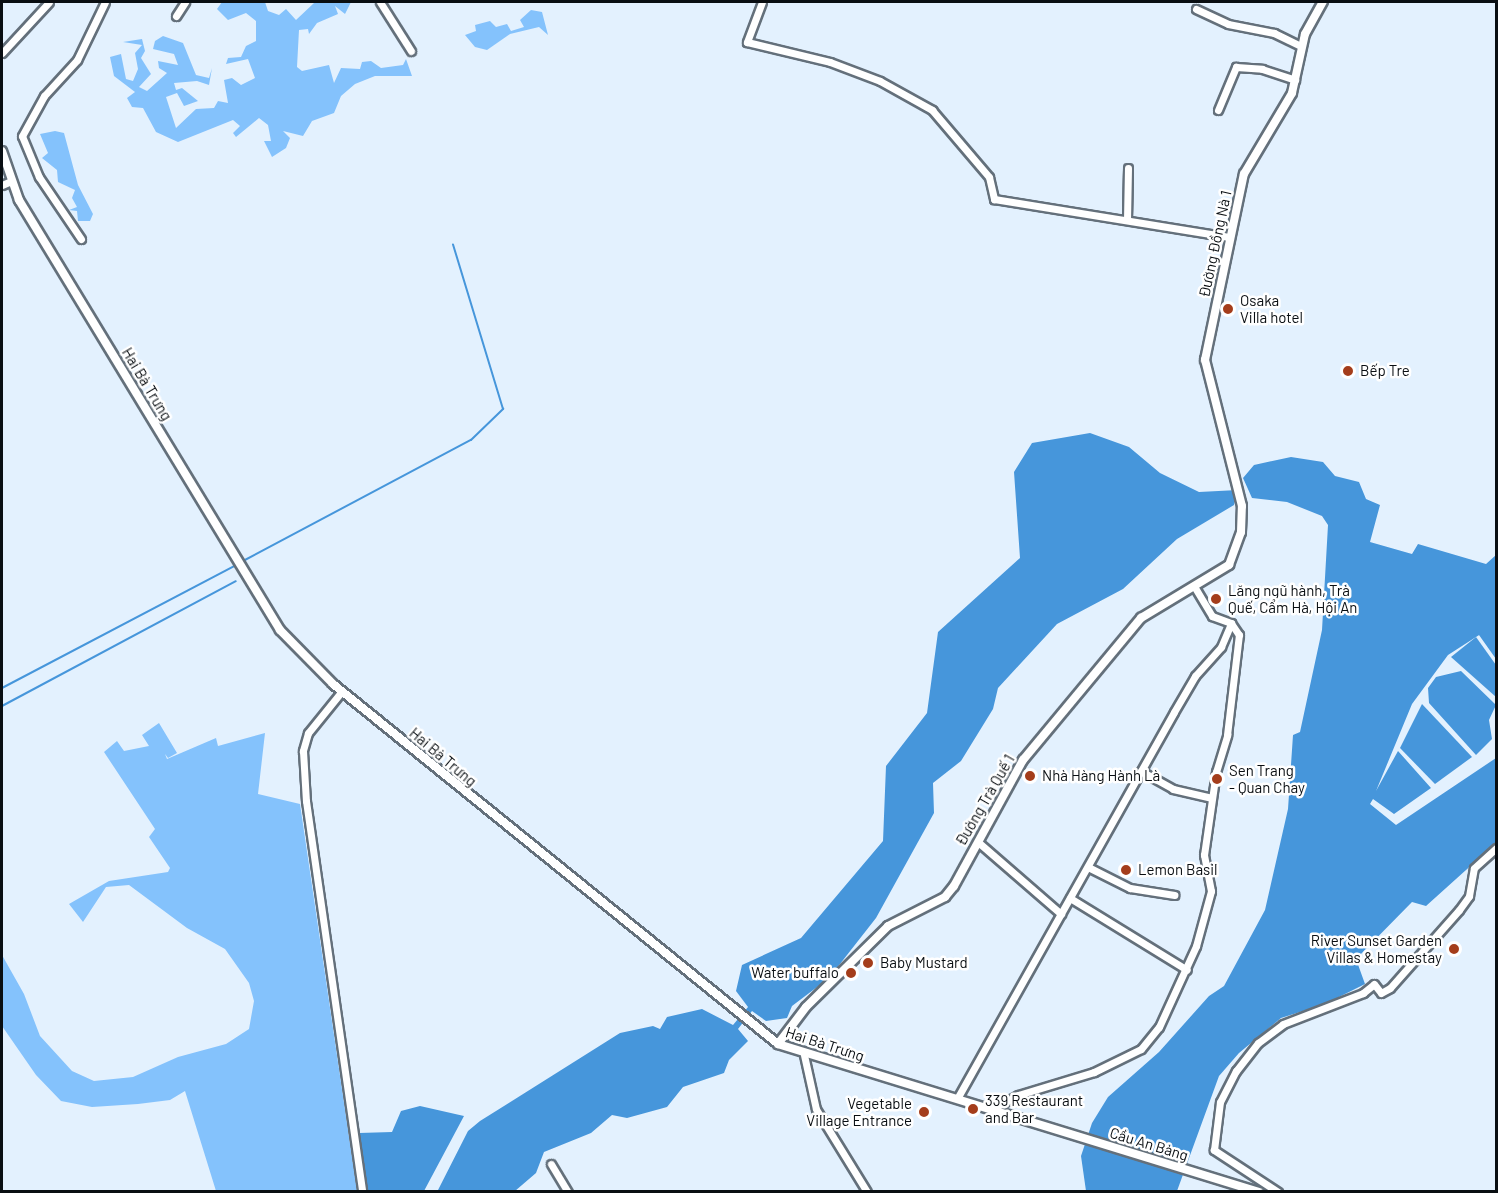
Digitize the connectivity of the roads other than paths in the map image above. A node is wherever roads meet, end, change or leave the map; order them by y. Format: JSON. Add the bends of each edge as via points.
{"nodes":[{"id":1,"x":49,"y":2,"type":"edge"},
{"id":2,"x":185,"y":2,"type":"edge"},
{"id":3,"x":380,"y":2,"type":"edge"},
{"id":4,"x":762,"y":2,"type":"edge"},
{"id":5,"x":1323,"y":2,"type":"edge"},
{"id":6,"x":101,"y":3,"type":"edge"},
{"id":7,"x":1196,"y":9,"type":"dead end"},
{"id":8,"x":176,"y":16,"type":"dead end"},
{"id":9,"x":2,"y":40,"type":"edge"},
{"id":10,"x":9,"y":45,"type":"junction"},
{"id":11,"x":1301,"y":46,"type":"junction"},
{"id":12,"x":411,"y":51,"type":"dead end"},
{"id":13,"x":2,"y":53,"type":"edge"},
{"id":14,"x":1295,"y":80,"type":"junction"},
{"id":15,"x":1218,"y":110,"type":"dead end"},
{"id":16,"x":2,"y":151,"type":"edge"},
{"id":17,"x":1128,"y":168,"type":"dead end"},
{"id":18,"x":11,"y":181,"type":"junction"},
{"id":19,"x":2,"y":185,"type":"edge"},
{"id":20,"x":1127,"y":220,"type":"junction"},
{"id":21,"x":1229,"y":237,"type":"junction"},
{"id":22,"x":81,"y":239,"type":"dead end"},
{"id":23,"x":1242,"y":506,"type":"joint"},
{"id":24,"x":1194,"y":586,"type":"junction"},
{"id":25,"x":1231,"y":623,"type":"junction"},
{"id":26,"x":342,"y":691,"type":"junction"},
{"id":27,"x":1141,"y":771,"type":"junction"},
{"id":28,"x":1212,"y":798,"type":"junction"},
{"id":29,"x":978,"y":842,"type":"junction"},
{"id":30,"x":1497,"y":848,"type":"edge"},
{"id":31,"x":1088,"y":867,"type":"junction"},
{"id":32,"x":1174,"y":895,"type":"dead end"},
{"id":33,"x":1070,"y":898,"type":"junction"},
{"id":34,"x":1061,"y":914,"type":"junction"},
{"id":35,"x":1187,"y":970,"type":"junction"},
{"id":36,"x":778,"y":1044,"type":"junction"},
{"id":37,"x":804,"y":1055,"type":"junction"},
{"id":38,"x":958,"y":1097,"type":"junction"},
{"id":39,"x":992,"y":1109,"type":"junction"},
{"id":40,"x":1084,"y":1139,"type":"joint"},
{"id":41,"x":551,"y":1164,"type":"dead end"},
{"id":42,"x":363,"y":1191,"type":"edge"},
{"id":43,"x":568,"y":1191,"type":"edge"},
{"id":44,"x":867,"y":1191,"type":"edge"},
{"id":45,"x":1259,"y":1191,"type":"edge"},
{"id":46,"x":1278,"y":1191,"type":"edge"}],
"edges":[{"from":1,"to":10,"type":"street"},
{"from":2,"to":8,"type":"street"},
{"from":3,"to":12,"type":"street"},
{"from":4,"to":20,"type":"street","via":[[747,42],[830,62],[880,81],[932,110],[989,177],[994,199]]},
{"from":5,"to":11,"type":"street","name":"Đường Đồng Nà 1","via":[[1308,23]]},
{"from":6,"to":22,"type":"street","via":[[77,60],[44,96],[21,136],[39,177]]},
{"from":7,"to":11,"type":"street","via":[[1227,24],[1274,33]]},
{"from":9,"to":10,"type":"street"},
{"from":10,"to":13,"type":"street"},
{"from":11,"to":14,"type":"street","name":"Đường Đồng Nà 1"},
{"from":14,"to":15,"type":"street","via":[[1262,69],[1236,67]]},
{"from":14,"to":21,"type":"street","name":"Đường Đồng Nà 1","via":[[1287,104],[1247,166]]},
{"from":16,"to":18,"type":"street","name":"Hai Bà Trưng"},
{"from":17,"to":20,"type":"street"},
{"from":18,"to":19,"type":"street"},
{"from":18,"to":26,"type":"street","name":"Hai Bà Trưng","via":[[280,630],[306,661]]},
{"from":20,"to":21,"type":"street"},
{"from":21,"to":23,"type":"street","name":"Đường Đồng Nà 1","via":[[1205,360]]},
{"from":23,"to":24,"type":"street","name":"Đường Trà Quế 1","via":[[1241,532],[1229,565]]},
{"from":24,"to":25,"type":"street","via":[[1212,616]]},
{"from":24,"to":29,"type":"street","name":"Đường Trà Quế 1","via":[[1141,618],[1023,760]]},
{"from":25,"to":27,"type":"street","via":[[1221,647],[1195,676]]},
{"from":25,"to":28,"type":"street","via":[[1239,635],[1227,735]]},
{"from":26,"to":36,"type":"street","name":"Hai Bà Trưng"},
{"from":26,"to":42,"type":"street","via":[[308,733],[303,752],[306,801]]},
{"from":27,"to":28,"type":"street","via":[[1173,789]]},
{"from":27,"to":31,"type":"street"},
{"from":28,"to":35,"type":"street","via":[[1204,855],[1211,891]]},
{"from":29,"to":34,"type":"street"},
{"from":29,"to":36,"type":"street","name":"Đường Trà Quế 1","via":[[945,897],[888,926],[806,1007]]},
{"from":30,"to":46,"type":"street","via":[[1474,868],[1469,896],[1459,910],[1390,988],[1381,993],[1374,984],[1363,993],[1283,1024],[1258,1043],[1236,1071],[1220,1102],[1214,1150]]},
{"from":31,"to":32,"type":"street","via":[[1130,888]]},
{"from":31,"to":33,"type":"street"},
{"from":33,"to":34,"type":"street"},
{"from":33,"to":35,"type":"street"},
{"from":34,"to":38,"type":"street"},
{"from":35,"to":39,"type":"street","via":[[1159,1027],[1141,1049],[1094,1072],[1018,1095]]},
{"from":36,"to":37,"type":"street","name":"Hai Bà Trưng"},
{"from":37,"to":38,"type":"street","name":"Hai Bà Trưng"},
{"from":37,"to":44,"type":"street","via":[[816,1109]]},
{"from":38,"to":39,"type":"street","name":"Hai Bà Trưng"},
{"from":39,"to":40,"type":"street","name":"Hai Bà Trưng"},
{"from":40,"to":45,"type":"street","name":"Cầu An Bàng"},
{"from":41,"to":43,"type":"street"}]}
